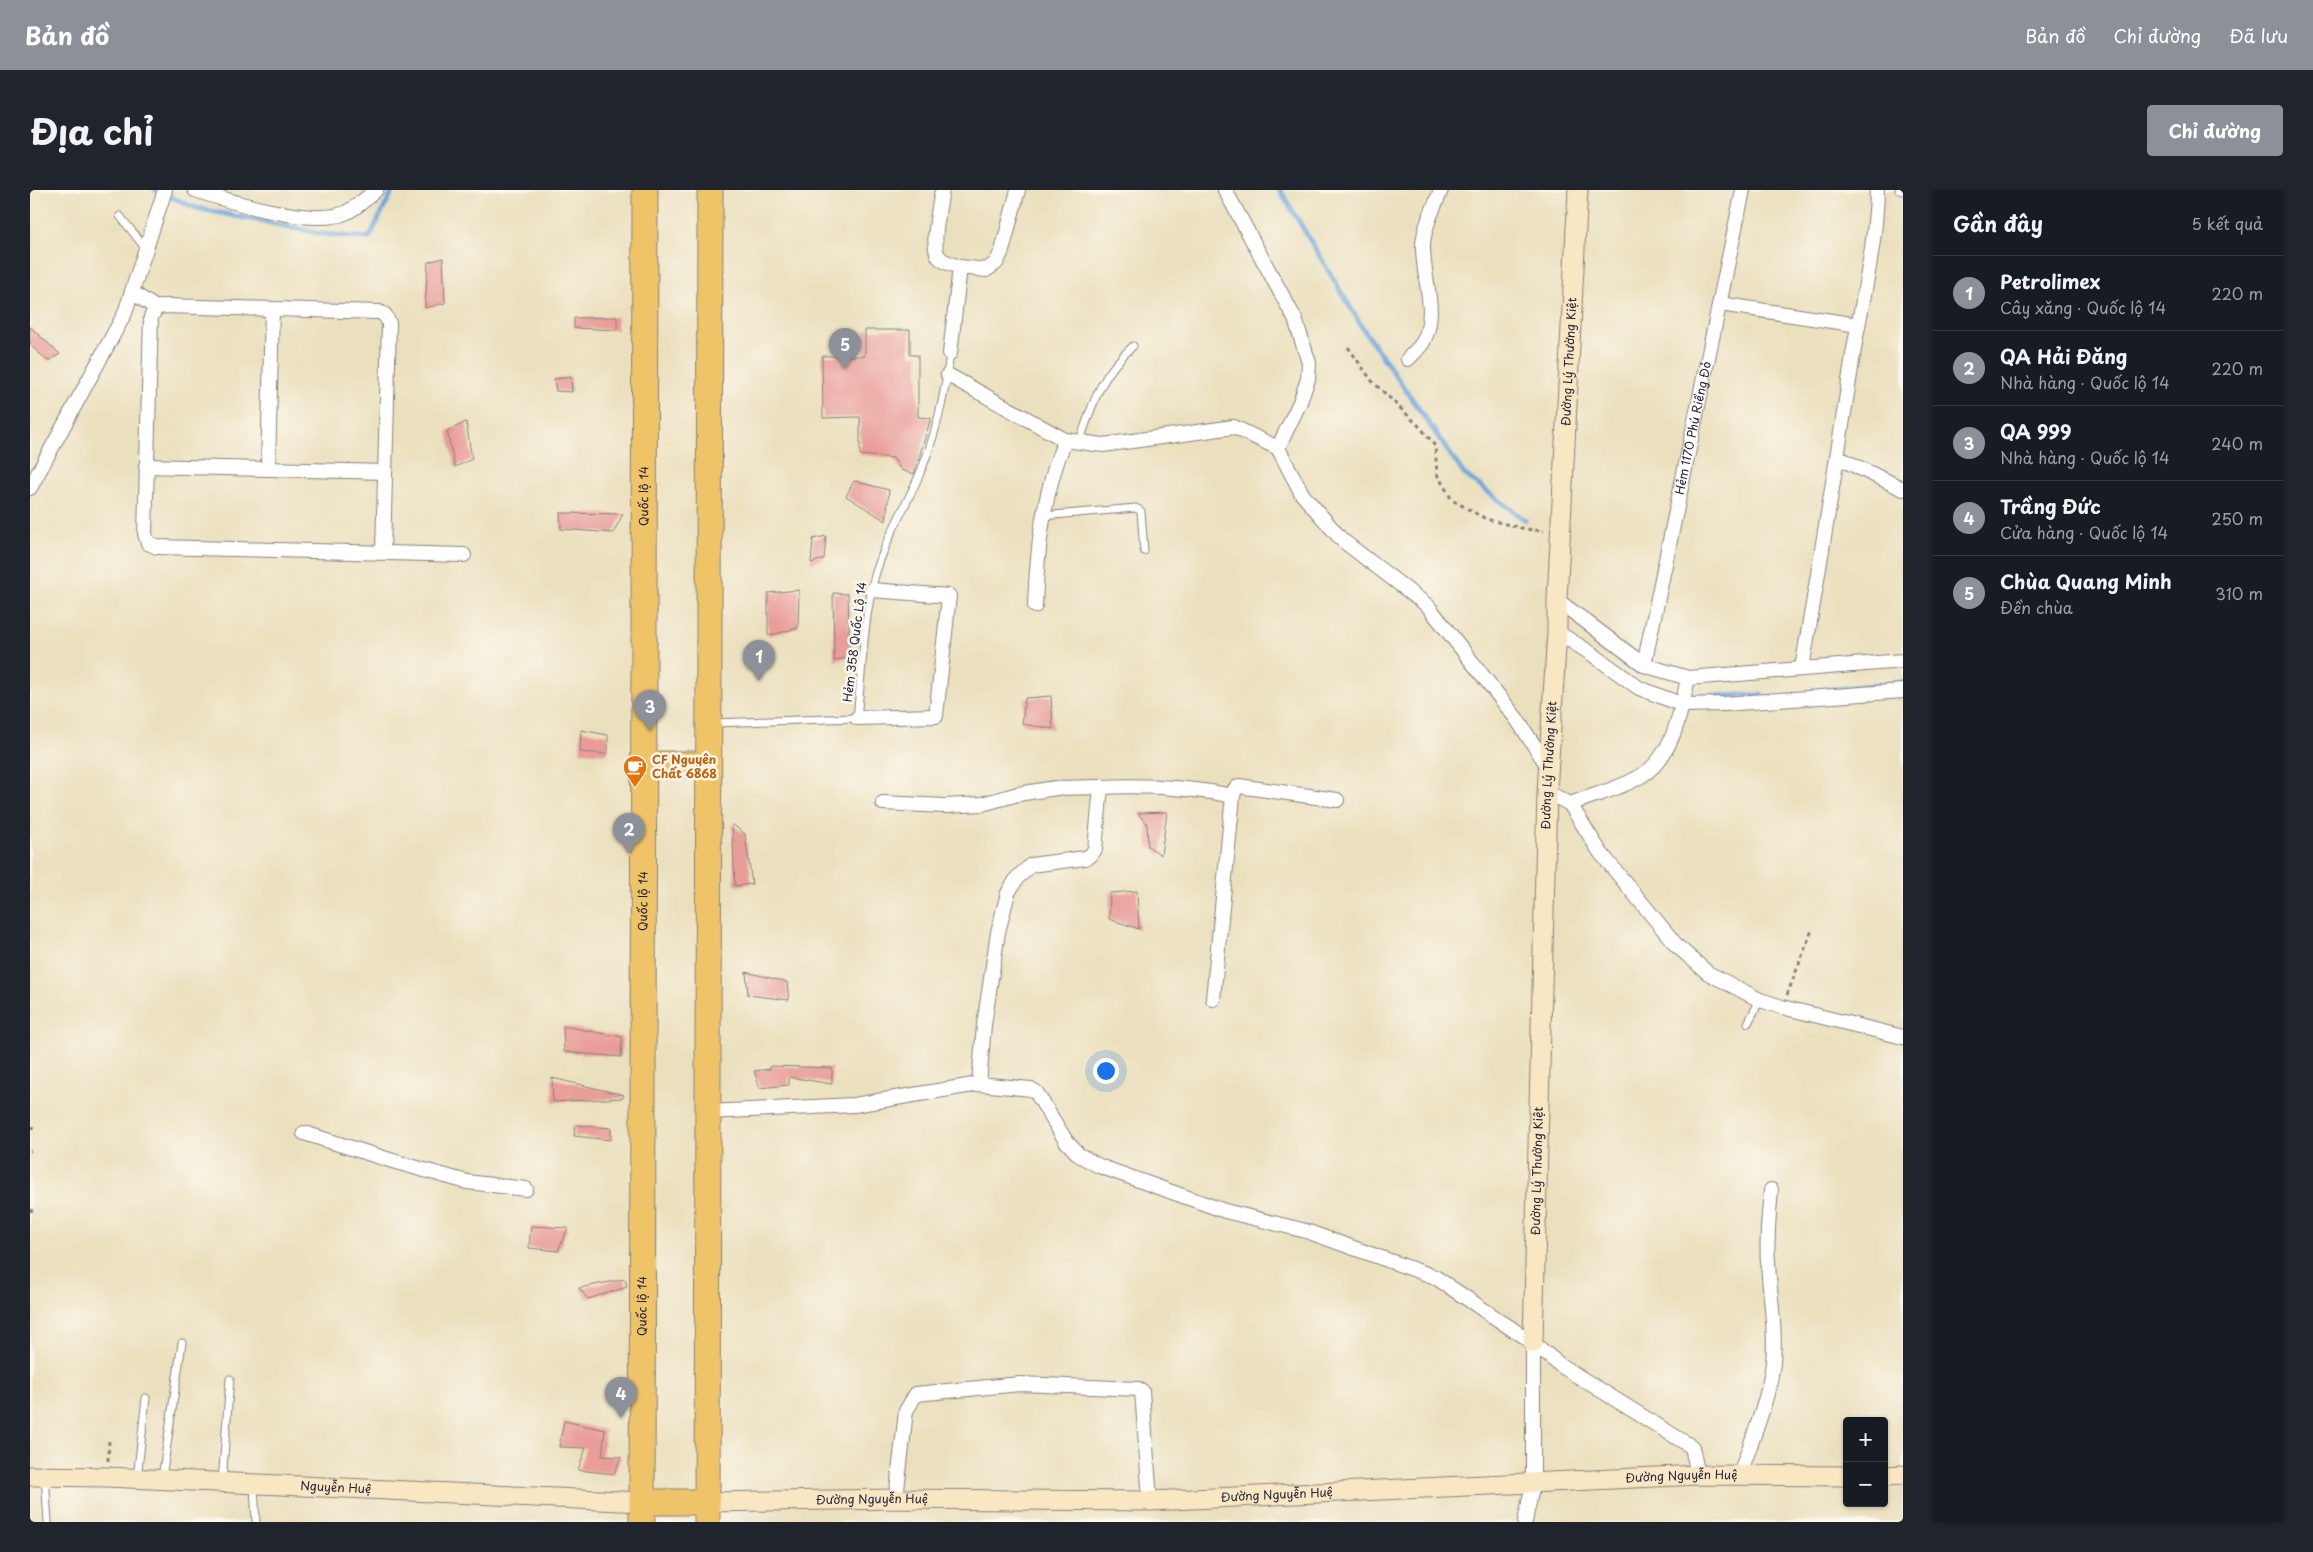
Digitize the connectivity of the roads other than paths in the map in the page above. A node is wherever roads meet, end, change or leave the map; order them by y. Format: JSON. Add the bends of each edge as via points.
{"nodes":[{"id":1,"x":195,"y":190,"type":"edge"},
{"id":2,"x":376,"y":190,"type":"edge"},
{"id":3,"x":645,"y":190,"type":"edge"},
{"id":4,"x":710,"y":190,"type":"edge"},
{"id":5,"x":942,"y":190,"type":"edge"},
{"id":6,"x":1018,"y":190,"type":"edge"},
{"id":7,"x":1225,"y":190,"type":"edge"},
{"id":8,"x":1442,"y":190,"type":"edge"},
{"id":9,"x":1578,"y":190,"type":"edge"},
{"id":10,"x":1743,"y":190,"type":"edge"},
{"id":11,"x":1877,"y":190,"type":"edge"},
{"id":12,"x":164,"y":195,"type":"edge"},
{"id":13,"x":120,"y":216,"type":"dead end"},
{"id":14,"x":146,"y":250,"type":"junction"},
{"id":15,"x":960,"y":267,"type":"junction"},
{"id":16,"x":132,"y":292,"type":"junction"},
{"id":17,"x":1720,"y":304,"type":"junction"},
{"id":18,"x":156,"y":308,"type":"junction"},
{"id":19,"x":272,"y":309,"type":"junction"},
{"id":20,"x":1858,"y":325,"type":"junction"},
{"id":21,"x":1133,"y":346,"type":"dead end"},
{"id":22,"x":950,"y":354,"type":"joint"},
{"id":23,"x":1408,"y":360,"type":"dead end"},
{"id":24,"x":948,"y":375,"type":"junction"},
{"id":25,"x":1065,"y":440,"type":"junction"},
{"id":26,"x":1079,"y":443,"type":"junction"},
{"id":27,"x":1278,"y":448,"type":"junction"},
{"id":28,"x":1837,"y":457,"type":"junction"},
{"id":29,"x":146,"y":466,"type":"junction"},
{"id":30,"x":268,"y":469,"type":"junction"},
{"id":31,"x":35,"y":470,"type":"edge"},
{"id":32,"x":385,"y":472,"type":"junction"},
{"id":33,"x":30,"y":488,"type":"edge"},
{"id":34,"x":1903,"y":489,"type":"edge"},
{"id":35,"x":1041,"y":516,"type":"junction"},
{"id":36,"x":1144,"y":551,"type":"dead end"},
{"id":37,"x":383,"y":553,"type":"junction"},
{"id":38,"x":464,"y":555,"type":"dead end"},
{"id":39,"x":872,"y":590,"type":"junction"},
{"id":40,"x":1557,"y":600,"type":"junction"},
{"id":41,"x":1035,"y":606,"type":"dead end"},
{"id":42,"x":1557,"y":632,"type":"junction"},
{"id":43,"x":1903,"y":661,"type":"edge"},
{"id":44,"x":1644,"y":665,"type":"junction"},
{"id":45,"x":1802,"y":668,"type":"junction"},
{"id":46,"x":1688,"y":678,"type":"junction"},
{"id":47,"x":1903,"y":691,"type":"edge"},
{"id":48,"x":1683,"y":705,"type":"junction"},
{"id":49,"x":857,"y":718,"type":"junction"},
{"id":50,"x":708,"y":722,"type":"junction"},
{"id":51,"x":644,"y":764,"type":"junction"},
{"id":52,"x":708,"y":764,"type":"junction"},
{"id":53,"x":1549,"y":768,"type":"junction"},
{"id":54,"x":1101,"y":786,"type":"junction"},
{"id":55,"x":1547,"y":792,"type":"junction"},
{"id":56,"x":1233,"y":796,"type":"junction"},
{"id":57,"x":1337,"y":800,"type":"dead end"},
{"id":58,"x":882,"y":803,"type":"dead end"},
{"id":59,"x":1570,"y":804,"type":"junction"},
{"id":60,"x":1214,"y":999,"type":"dead end"},
{"id":61,"x":1760,"y":1000,"type":"junction"},
{"id":62,"x":1748,"y":1023,"type":"dead end"},
{"id":63,"x":1903,"y":1036,"type":"edge"},
{"id":64,"x":979,"y":1084,"type":"junction"},
{"id":65,"x":708,"y":1112,"type":"junction"},
{"id":66,"x":304,"y":1132,"type":"dead end"},
{"id":67,"x":526,"y":1190,"type":"dead end"},
{"id":68,"x":1771,"y":1190,"type":"dead end"},
{"id":69,"x":182,"y":1343,"type":"dead end"},
{"id":70,"x":1533,"y":1343,"type":"junction"},
{"id":71,"x":230,"y":1379,"type":"dead end"},
{"id":72,"x":146,"y":1398,"type":"dead end"},
{"id":73,"x":1698,"y":1475,"type":"junction"},
{"id":74,"x":38,"y":1476,"type":"edge"},
{"id":75,"x":1843,"y":1476,"type":"edge"},
{"id":76,"x":1888,"y":1476,"type":"edge"},
{"id":77,"x":1903,"y":1476,"type":"edge"},
{"id":78,"x":1739,"y":1477,"type":"junction"},
{"id":79,"x":136,"y":1478,"type":"junction"},
{"id":80,"x":161,"y":1480,"type":"junction"},
{"id":81,"x":222,"y":1482,"type":"junction"},
{"id":82,"x":254,"y":1483,"type":"junction"},
{"id":83,"x":1533,"y":1483,"type":"junction"},
{"id":84,"x":896,"y":1499,"type":"junction"},
{"id":85,"x":1150,"y":1501,"type":"junction"},
{"id":86,"x":642,"y":1512,"type":"edge"},
{"id":87,"x":707,"y":1512,"type":"edge"},
{"id":88,"x":48,"y":1522,"type":"edge"},
{"id":89,"x":256,"y":1522,"type":"edge"},
{"id":90,"x":1525,"y":1522,"type":"edge"}],
"edges":[{"from":1,"to":2,"type":"street","via":[[247,207],[321,218],[344,214]]},
{"from":3,"to":51,"type":"highway","name":"Quốc lộ 14"},
{"from":4,"to":50,"type":"highway"},
{"from":5,"to":15,"type":"street","via":[[935,246],[939,257]]},
{"from":6,"to":15,"type":"street","via":[[996,263],[986,270]]},
{"from":7,"to":27,"type":"street","via":[[1294,319],[1309,363],[1308,379],[1300,402]]},
{"from":8,"to":23,"type":"street","via":[[1425,229],[1423,246],[1430,308],[1427,330],[1422,343]]},
{"from":9,"to":40,"type":"street","name":"Đường Lý Thường Kiệt"},
{"from":10,"to":17,"type":"street","name":"Hẻm 1170 Phú Riềng Đỏ"},
{"from":11,"to":20,"type":"street","via":[[1874,243]]},
{"from":12,"to":14,"type":"street"},
{"from":13,"to":14,"type":"lane"},
{"from":14,"to":16,"type":"street"},
{"from":15,"to":22,"type":"street"},
{"from":16,"to":18,"type":"street"},
{"from":16,"to":31,"type":"street","via":[[125,313]]},
{"from":17,"to":20,"type":"street"},
{"from":17,"to":44,"type":"street","name":"Hẻm 1170 Phú Riềng Đỏ"},
{"from":18,"to":19,"type":"street"},
{"from":18,"to":29,"type":"street","via":[[150,317]]},
{"from":19,"to":30,"type":"street"},
{"from":19,"to":32,"type":"street","via":[[379,312],[385,315],[388,323]]},
{"from":20,"to":28,"type":"street"},
{"from":21,"to":26,"type":"lane","via":[[1114,363],[1100,384]]},
{"from":22,"to":24,"type":"lane","name":"Hẻm 358 Quốc Lộ 14"},
{"from":24,"to":25,"type":"street"},
{"from":24,"to":39,"type":"lane","name":"Hẻm 358 Quốc Lộ 14","via":[[932,443],[883,552]]},
{"from":25,"to":26,"type":"street"},
{"from":25,"to":35,"type":"street"},
{"from":26,"to":27,"type":"street","via":[[1102,445],[1234,427]]},
{"from":27,"to":53,"type":"street","via":[[1302,494],[1342,540],[1428,606],[1516,718]]},
{"from":28,"to":34,"type":"street"},
{"from":28,"to":45,"type":"street"},
{"from":29,"to":30,"type":"street"},
{"from":29,"to":37,"type":"street","via":[[144,534],[148,543],[156,547]]},
{"from":30,"to":32,"type":"street"},
{"from":31,"to":33,"type":"street"},
{"from":32,"to":37,"type":"street"},
{"from":35,"to":36,"type":"lane","via":[[1136,508],[1141,511]]},
{"from":35,"to":41,"type":"street"},
{"from":37,"to":38,"type":"street"},
{"from":39,"to":49,"type":"lane","name":"Hẻm 358 Quốc Lộ 14"},
{"from":39,"to":49,"type":"street","via":[[949,596],[936,716]]},
{"from":40,"to":42,"type":"street","name":"Đường Lý Thường Kiệt"},
{"from":40,"to":44,"type":"street"},
{"from":42,"to":48,"type":"street","via":[[1639,688]]},
{"from":42,"to":53,"type":"street","name":"Đường Lý Thường Kiệt"},
{"from":43,"to":45,"type":"street"},
{"from":44,"to":46,"type":"street"},
{"from":45,"to":46,"type":"street"},
{"from":46,"to":48,"type":"street"},
{"from":47,"to":48,"type":"street"},
{"from":48,"to":59,"type":"street","via":[[1671,739],[1652,768],[1630,782]]},
{"from":49,"to":50,"type":"lane","name":"Hẻm 358 Quốc Lộ 14"},
{"from":50,"to":52,"type":"highway"},
{"from":51,"to":52,"type":"highway"},
{"from":51,"to":86,"type":"highway","name":"Quốc lộ 14"},
{"from":52,"to":65,"type":"highway"},
{"from":53,"to":55,"type":"street","name":"Đường Lý Thường Kiệt"},
{"from":54,"to":56,"type":"street","via":[[1194,788]]},
{"from":54,"to":58,"type":"street","via":[[1056,788],[982,804]]},
{"from":54,"to":64,"type":"street","via":[[1095,849],[1091,855],[1031,865],[1017,878],[1008,893],[998,932]]},
{"from":55,"to":59,"type":"street"},
{"from":55,"to":70,"type":"street","name":"Đường Lý Thường Kiệt"},
{"from":56,"to":57,"type":"street","via":[[1239,786]]},
{"from":56,"to":60,"type":"street"},
{"from":59,"to":61,"type":"street","via":[[1600,852],[1677,946],[1708,973]]},
{"from":61,"to":62,"type":"lane"},
{"from":61,"to":63,"type":"street"},
{"from":64,"to":65,"type":"street","via":[[854,1105]]},
{"from":64,"to":70,"type":"street","via":[[1032,1089],[1078,1155],[1099,1166],[1225,1211],[1306,1231],[1434,1277]]},
{"from":65,"to":87,"type":"highway"},
{"from":66,"to":67,"type":"street","via":[[467,1182]]},
{"from":68,"to":78,"type":"street","via":[[1767,1260],[1774,1339],[1772,1363],[1765,1404]]},
{"from":69,"to":80,"type":"lane"},
{"from":70,"to":73,"type":"street","via":[[1560,1364],[1692,1447]]},
{"from":70,"to":83,"type":"street"},
{"from":71,"to":81,"type":"lane"},
{"from":72,"to":79,"type":"lane"},
{"from":73,"to":78,"type":"street","name":"Đường Nguyễn Huệ"},
{"from":73,"to":83,"type":"street","name":"Đường Nguyễn Huệ"},
{"from":74,"to":79,"type":"street","name":"Nguyễn Huệ"},
{"from":74,"to":88,"type":"lane"},
{"from":75,"to":78,"type":"street","name":"Đường Nguyễn Huệ"},
{"from":76,"to":77,"type":"street"},
{"from":79,"to":80,"type":"street","name":"Nguyễn Huệ"},
{"from":80,"to":81,"type":"street","name":"Nguyễn Huệ"},
{"from":81,"to":82,"type":"street","name":"Nguyễn Huệ"},
{"from":82,"to":86,"type":"street","name":"Nguyễn Huệ"},
{"from":82,"to":89,"type":"lane"},
{"from":83,"to":85,"type":"street","name":"Đường Nguyễn Huệ"},
{"from":83,"to":90,"type":"street"},
{"from":84,"to":85,"type":"street","name":"Đường Nguyễn Huệ"},
{"from":84,"to":85,"type":"street","via":[[906,1411],[916,1394],[1020,1384],[1142,1391]]},
{"from":84,"to":87,"type":"street","name":"Đường Nguyễn Huệ"},
{"from":86,"to":87,"type":"highway"}]}
